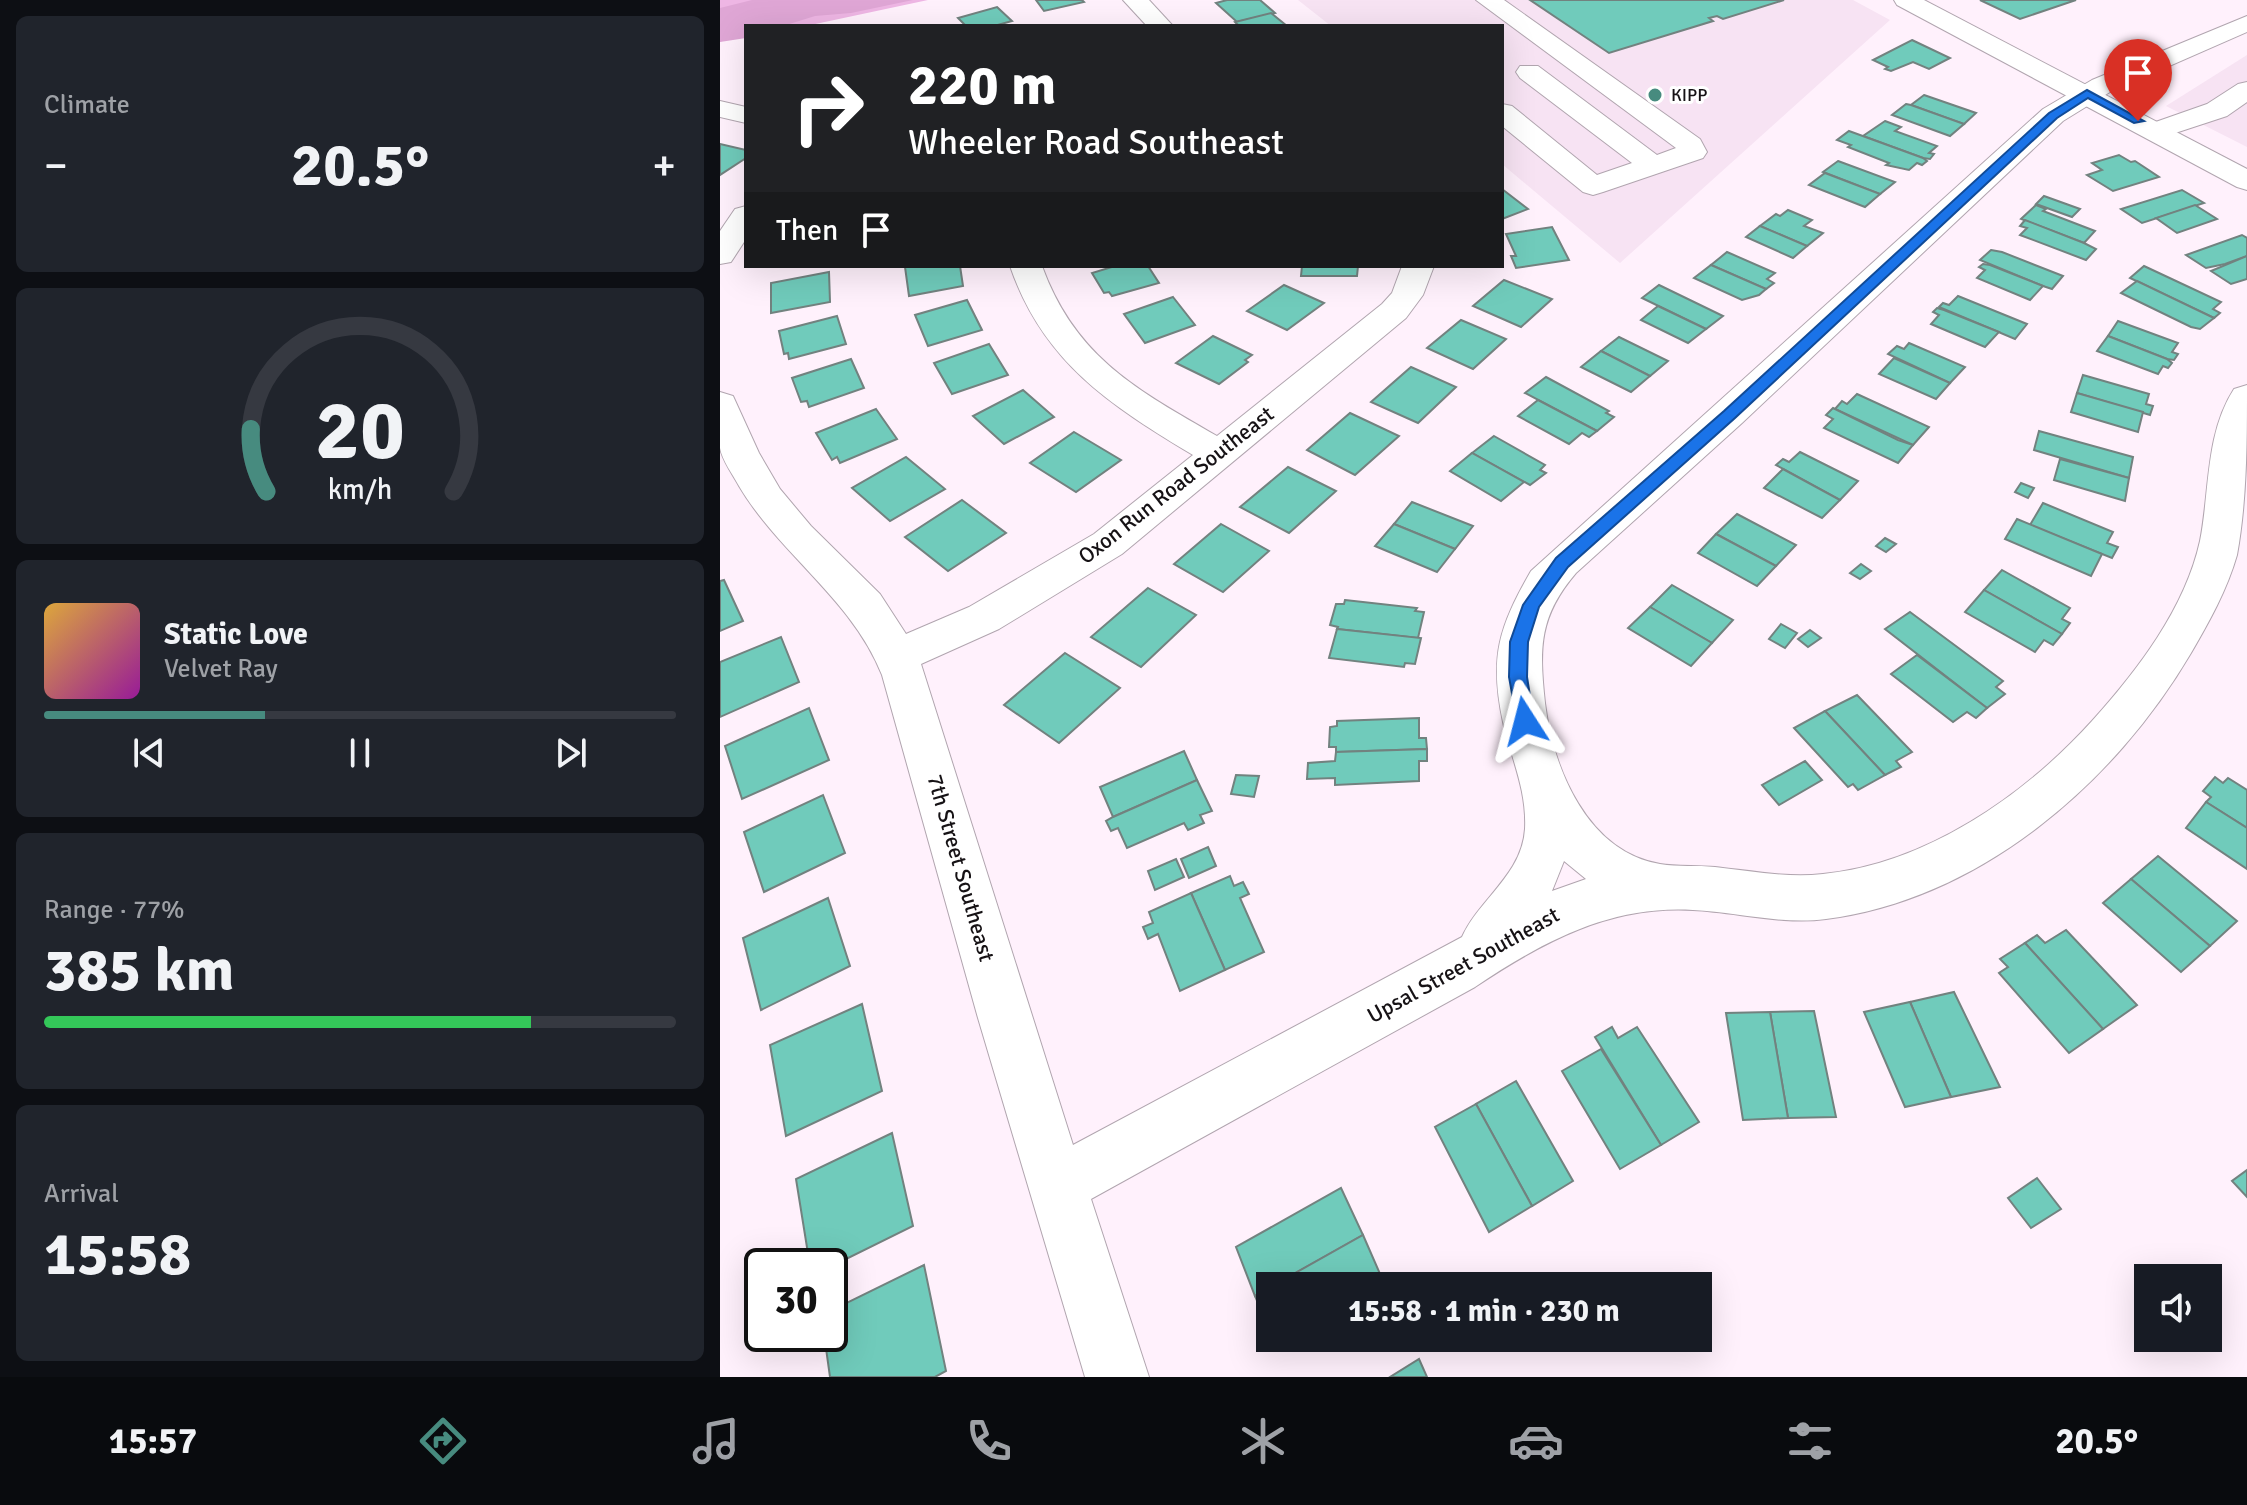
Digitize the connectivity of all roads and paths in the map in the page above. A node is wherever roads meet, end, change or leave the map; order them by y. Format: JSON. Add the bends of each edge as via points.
{"nodes":[{"id":1,"x":1135,"y":0,"type":"edge"},
{"id":2,"x":1488,"y":0,"type":"edge"},
{"id":3,"x":1906,"y":0,"type":"edge"},
{"id":4,"x":2247,"y":23,"type":"edge"},
{"id":5,"x":1159,"y":24,"type":"edge"},
{"id":6,"x":1571,"y":59,"type":"junction"},
{"id":7,"x":1529,"y":72,"type":"junction"},
{"id":8,"x":1504,"y":78,"type":"edge"},
{"id":9,"x":2247,"y":90,"type":"edge"},
{"id":10,"x":2087,"y":94,"type":"junction"},
{"id":11,"x":720,"y":109,"type":"edge"},
{"id":12,"x":2217,"y":110,"type":"junction"},
{"id":13,"x":1504,"y":114,"type":"edge"},
{"id":14,"x":744,"y":115,"type":"edge"},
{"id":15,"x":2247,"y":117,"type":"edge"},
{"id":16,"x":2157,"y":131,"type":"junction"},
{"id":17,"x":1654,"y":166,"type":"junction"},
{"id":18,"x":2247,"y":181,"type":"edge"},
{"id":19,"x":744,"y":218,"type":"edge"},
{"id":20,"x":720,"y":255,"type":"edge"},
{"id":21,"x":1027,"y":268,"type":"edge"},
{"id":22,"x":1417,"y":268,"type":"edge"},
{"id":23,"x":2247,"y":397,"type":"edge"},
{"id":24,"x":720,"y":404,"type":"edge"},
{"id":25,"x":1217,"y":452,"type":"junction"},
{"id":26,"x":897,"y":656,"type":"junction"},
{"id":27,"x":1546,"y":787,"type":"junction"},
{"id":28,"x":1658,"y":886,"type":"junction"},
{"id":29,"x":1457,"y":970,"type":"junction"},
{"id":30,"x":1056,"y":1186,"type":"junction"},
{"id":31,"x":1117,"y":1377,"type":"edge"}],
"edges":[{"from":1,"to":5,"type":"street"},
{"from":2,"to":6,"type":"street"},
{"from":3,"to":10,"type":"street"},
{"from":4,"to":10,"type":"street"},
{"from":6,"to":7,"type":"street"},
{"from":6,"to":17,"type":"street","via":[[1690,145],[1693,152]]},
{"from":7,"to":8,"type":"street"},
{"from":7,"to":17,"type":"street"},
{"from":9,"to":12,"type":"street"},
{"from":10,"to":16,"type":"street"},
{"from":10,"to":27,"type":"street","via":[[2053,115],[1545,582],[1526,617],[1518,656],[1525,721]]},
{"from":11,"to":14,"type":"street"},
{"from":12,"to":15,"type":"street"},
{"from":12,"to":16,"type":"street"},
{"from":13,"to":17,"type":"street","via":[[1593,186]]},
{"from":16,"to":18,"type":"street"},
{"from":19,"to":20,"type":"street"},
{"from":21,"to":25,"type":"street","via":[[1054,328],[1088,366],[1142,408]]},
{"from":22,"to":25,"type":"street","name":"Oxon Run Road Southeast","via":[[1394,311]]},
{"from":23,"to":28,"type":"street","name":"Upsal Street Southeast","via":[[2230,452],[2221,534],[2193,613],[2134,703],[2054,785],[1964,849],[1874,889],[1796,898]]},
{"from":24,"to":26,"type":"street","name":"7th Street Southeast","via":[[765,497],[808,549],[864,603]]},
{"from":25,"to":26,"type":"street","name":"Oxon Run Road Southeast","via":[[1108,544],[1070,569],[976,622]]},
{"from":26,"to":30,"type":"street","name":"7th Street Southeast"},
{"from":27,"to":28,"type":"street","via":[[1586,855]]},
{"from":27,"to":29,"type":"street","via":[[1549,831],[1535,875],[1512,912]]},
{"from":28,"to":29,"type":"street","name":"Upsal Street Southeast","via":[[1554,913]]},
{"from":29,"to":30,"type":"street","name":"Upsal Street Southeast"},
{"from":30,"to":31,"type":"street","name":"7th Street Southeast"}]}
